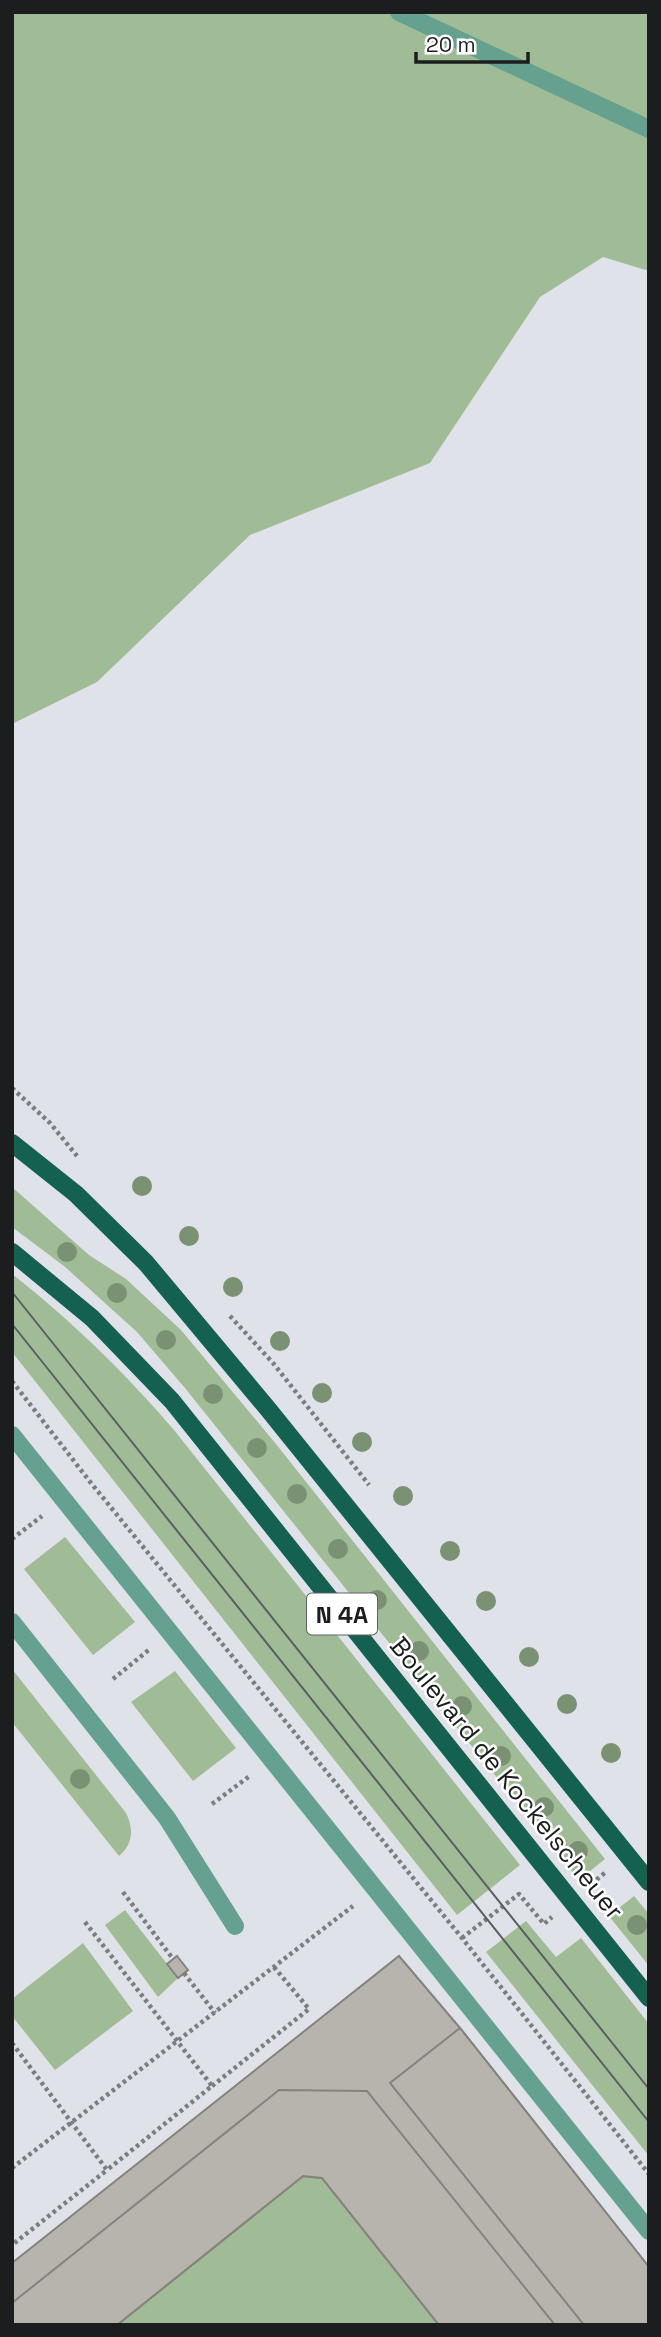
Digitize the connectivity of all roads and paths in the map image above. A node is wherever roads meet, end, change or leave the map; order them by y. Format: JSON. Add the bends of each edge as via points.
{"nodes":[{"id":1,"x":399,"y":12,"type":"edge"},
{"id":2,"x":649,"y":129,"type":"edge"},
{"id":3,"x":12,"y":1143,"type":"edge"},
{"id":4,"x":12,"y":1252,"type":"edge"},
{"id":5,"x":12,"y":1381,"type":"edge"},
{"id":6,"x":12,"y":1436,"type":"edge"},
{"id":7,"x":46,"y":1512,"type":"dead end"},
{"id":8,"x":12,"y":1539,"type":"edge"},
{"id":9,"x":12,"y":1622,"type":"edge"},
{"id":10,"x":153,"y":1647,"type":"dead end"},
{"id":11,"x":113,"y":1679,"type":"dead end"},
{"id":12,"x":254,"y":1773,"type":"dead end"},
{"id":13,"x":212,"y":1804,"type":"dead end"},
{"id":14,"x":649,"y":1882,"type":"edge"},
{"id":15,"x":374,"y":1890,"type":"junction"},
{"id":16,"x":123,"y":1892,"type":"dead end"},
{"id":17,"x":85,"y":1922,"type":"dead end"},
{"id":18,"x":235,"y":1926,"type":"dead end"},
{"id":19,"x":173,"y":1959,"type":"dead end"},
{"id":20,"x":274,"y":1966,"type":"junction"},
{"id":21,"x":184,"y":1973,"type":"dead end"},
{"id":22,"x":649,"y":1998,"type":"edge"},
{"id":23,"x":215,"y":2013,"type":"junction"},
{"id":24,"x":177,"y":2041,"type":"junction"},
{"id":25,"x":12,"y":2043,"type":"edge"},
{"id":26,"x":212,"y":2086,"type":"junction"},
{"id":27,"x":71,"y":2122,"type":"junction"},
{"id":28,"x":12,"y":2168,"type":"edge"},
{"id":29,"x":107,"y":2170,"type":"junction"},
{"id":30,"x":649,"y":2174,"type":"edge"},
{"id":31,"x":649,"y":2231,"type":"edge"},
{"id":32,"x":12,"y":2245,"type":"edge"}],
"edges":[{"from":1,"to":2,"type":"street"},
{"from":3,"to":14,"type":"main road","name":"Boulevard de Kockelscheuer","number":"N 4A","via":[[76,1194],[146,1263]]},
{"from":4,"to":22,"type":"main road","name":"Boulevard de Kockelscheuer","number":"N 4A","via":[[92,1318],[172,1401]]},
{"from":5,"to":30,"type":"path"},
{"from":6,"to":15,"type":"street"},
{"from":7,"to":8,"type":"path"},
{"from":9,"to":18,"type":"street","via":[[167,1818]]},
{"from":10,"to":11,"type":"path"},
{"from":12,"to":13,"type":"path"},
{"from":15,"to":20,"type":"path"},
{"from":15,"to":31,"type":"street"},
{"from":16,"to":19,"type":"path"},
{"from":17,"to":24,"type":"path"},
{"from":20,"to":23,"type":"path"},
{"from":20,"to":26,"type":"path","via":[[309,2009]]},
{"from":21,"to":23,"type":"path"},
{"from":23,"to":24,"type":"path"},
{"from":24,"to":26,"type":"path"},
{"from":24,"to":27,"type":"path"},
{"from":25,"to":27,"type":"path"},
{"from":26,"to":29,"type":"path"},
{"from":27,"to":28,"type":"path"},
{"from":27,"to":29,"type":"path"},
{"from":29,"to":32,"type":"path"}]}
